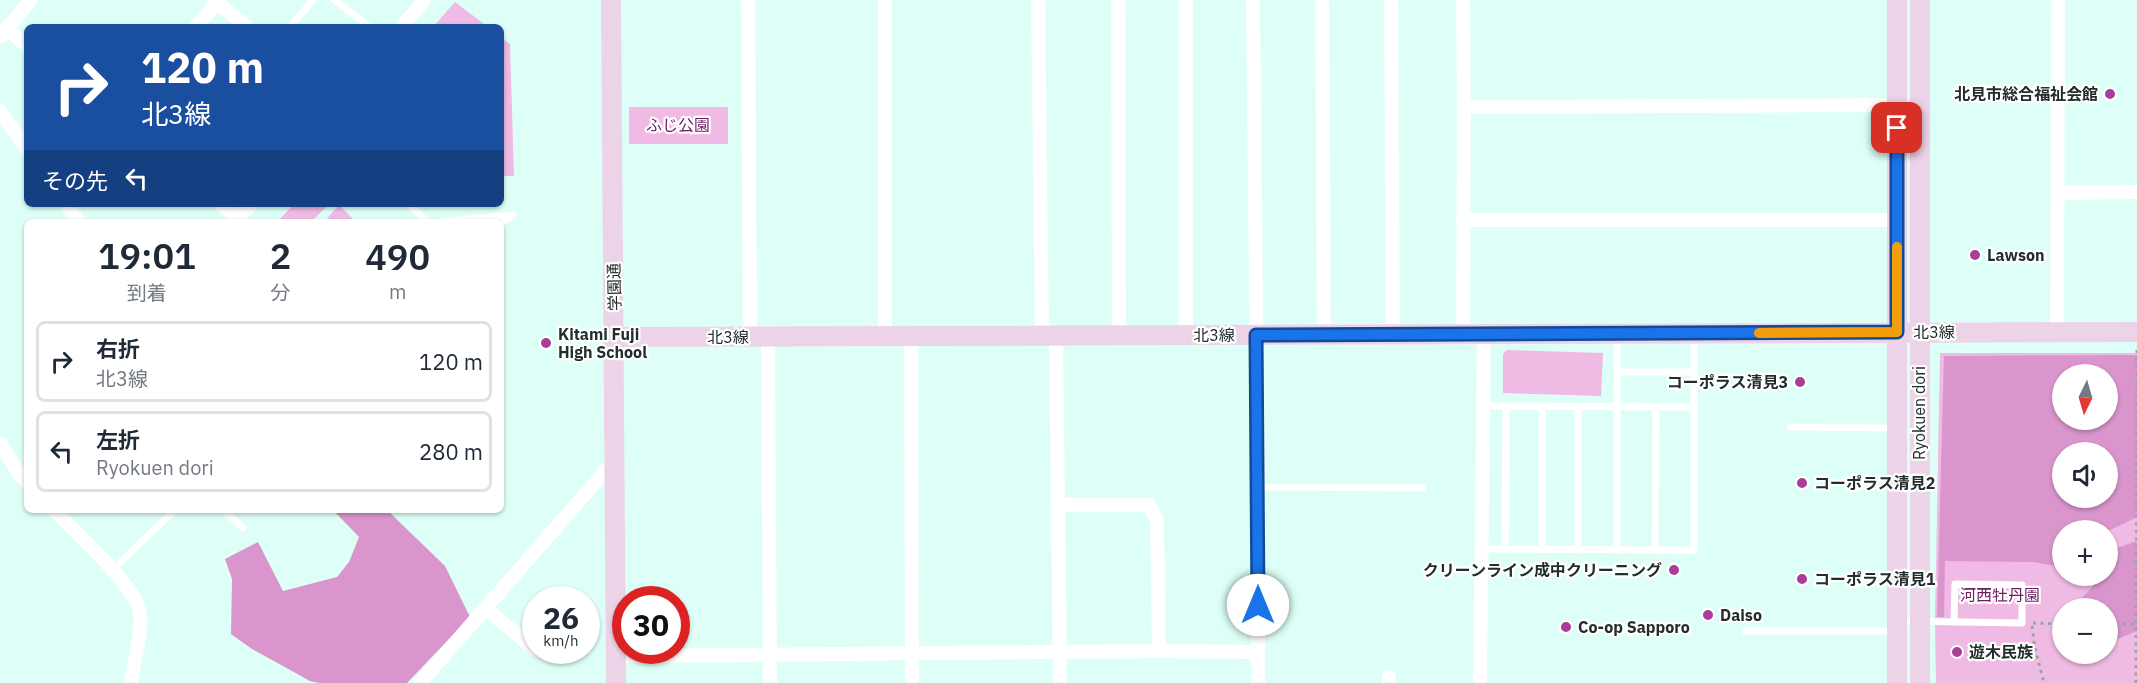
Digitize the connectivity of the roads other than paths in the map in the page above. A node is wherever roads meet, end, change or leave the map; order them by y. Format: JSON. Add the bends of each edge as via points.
{"nodes":[{"id":1,"x":30,"y":0,"type":"edge"},
{"id":2,"x":313,"y":0,"type":"edge"},
{"id":3,"x":334,"y":0,"type":"edge"},
{"id":4,"x":424,"y":0,"type":"edge"},
{"id":5,"x":611,"y":0,"type":"edge"},
{"id":6,"x":748,"y":0,"type":"edge"},
{"id":7,"x":885,"y":0,"type":"edge"},
{"id":8,"x":1038,"y":0,"type":"edge"},
{"id":9,"x":1118,"y":0,"type":"edge"},
{"id":10,"x":1186,"y":0,"type":"edge"},
{"id":11,"x":1254,"y":0,"type":"edge"},
{"id":12,"x":1322,"y":0,"type":"edge"},
{"id":13,"x":1391,"y":0,"type":"edge"},
{"id":14,"x":1462,"y":0,"type":"edge"},
{"id":15,"x":1897,"y":0,"type":"edge"},
{"id":16,"x":1920,"y":0,"type":"edge"},
{"id":17,"x":2058,"y":0,"type":"edge"},
{"id":18,"x":215,"y":1,"type":"edge"},
{"id":19,"x":198,"y":24,"type":"edge"},
{"id":20,"x":243,"y":24,"type":"edge"},
{"id":21,"x":293,"y":24,"type":"edge"},
{"id":22,"x":366,"y":24,"type":"edge"},
{"id":23,"x":404,"y":24,"type":"edge"},
{"id":24,"x":3,"y":33,"type":"edge"},
{"id":25,"x":24,"y":44,"type":"edge"},
{"id":26,"x":1898,"y":105,"type":"junction"},
{"id":27,"x":1464,"y":107,"type":"junction"},
{"id":28,"x":0,"y":111,"type":"edge"},
{"id":29,"x":24,"y":145,"type":"edge"},
{"id":30,"x":2137,"y":192,"type":"edge"},
{"id":31,"x":2058,"y":193,"type":"junction"},
{"id":32,"x":223,"y":207,"type":"edge"},
{"id":33,"x":248,"y":207,"type":"edge"},
{"id":34,"x":411,"y":207,"type":"edge"},
{"id":35,"x":236,"y":219,"type":"edge"},
{"id":36,"x":238,"y":219,"type":"edge"},
{"id":37,"x":425,"y":219,"type":"edge"},
{"id":38,"x":469,"y":219,"type":"edge"},
{"id":39,"x":1463,"y":220,"type":"junction"},
{"id":40,"x":1897,"y":220,"type":"junction"},
{"id":41,"x":504,"y":221,"type":"edge"},
{"id":42,"x":1897,"y":332,"type":"junction"},
{"id":43,"x":1919,"y":332,"type":"junction"},
{"id":44,"x":2057,"y":332,"type":"junction"},
{"id":45,"x":2137,"y":332,"type":"edge"},
{"id":46,"x":1324,"y":334,"type":"junction"},
{"id":47,"x":1393,"y":334,"type":"junction"},
{"id":48,"x":1462,"y":334,"type":"junction"},
{"id":49,"x":1484,"y":334,"type":"junction"},
{"id":50,"x":1617,"y":334,"type":"junction"},
{"id":51,"x":1694,"y":334,"type":"junction"},
{"id":52,"x":885,"y":335,"type":"junction"},
{"id":53,"x":1049,"y":335,"type":"junction"},
{"id":54,"x":1119,"y":335,"type":"junction"},
{"id":55,"x":1186,"y":335,"type":"junction"},
{"id":56,"x":1256,"y":335,"type":"junction"},
{"id":57,"x":911,"y":336,"type":"junction"},
{"id":58,"x":615,"y":337,"type":"junction"},
{"id":59,"x":759,"y":337,"type":"junction"},
{"id":60,"x":1617,"y":372,"type":"junction"},
{"id":61,"x":1694,"y":372,"type":"junction"},
{"id":62,"x":1483,"y":406,"type":"junction"},
{"id":63,"x":1506,"y":406,"type":"junction"},
{"id":64,"x":1542,"y":407,"type":"junction"},
{"id":65,"x":1578,"y":407,"type":"junction"},
{"id":66,"x":1617,"y":407,"type":"junction"},
{"id":67,"x":1656,"y":407,"type":"junction"},
{"id":68,"x":1694,"y":407,"type":"junction"},
{"id":69,"x":1791,"y":427,"type":"dead end"},
{"id":70,"x":1897,"y":428,"type":"junction"},
{"id":71,"x":0,"y":443,"type":"edge"},
{"id":72,"x":614,"y":461,"type":"junction"},
{"id":73,"x":24,"y":474,"type":"edge"},
{"id":74,"x":1258,"y":488,"type":"junction"},
{"id":75,"x":1423,"y":488,"type":"dead end"},
{"id":76,"x":1058,"y":505,"type":"junction"},
{"id":77,"x":57,"y":513,"type":"edge"},
{"id":78,"x":172,"y":513,"type":"edge"},
{"id":79,"x":226,"y":513,"type":"edge"},
{"id":80,"x":243,"y":528,"type":"dead end"},
{"id":81,"x":1482,"y":549,"type":"junction"},
{"id":82,"x":1506,"y":549,"type":"junction"},
{"id":83,"x":1542,"y":549,"type":"junction"},
{"id":84,"x":1578,"y":550,"type":"junction"},
{"id":85,"x":1617,"y":550,"type":"junction"},
{"id":86,"x":1655,"y":550,"type":"junction"},
{"id":87,"x":112,"y":570,"type":"junction"},
{"id":88,"x":615,"y":586,"type":"edge"},
{"id":89,"x":485,"y":608,"type":"junction"},
{"id":90,"x":1919,"y":621,"type":"junction"},
{"id":91,"x":1954,"y":622,"type":"junction"},
{"id":92,"x":1897,"y":626,"type":"junction"},
{"id":93,"x":1745,"y":631,"type":"dead end"},
{"id":94,"x":522,"y":639,"type":"edge"},
{"id":95,"x":1159,"y":651,"type":"junction"},
{"id":96,"x":1060,"y":652,"type":"junction"},
{"id":97,"x":1258,"y":652,"type":"junction"},
{"id":98,"x":912,"y":655,"type":"junction"},
{"id":99,"x":690,"y":656,"type":"edge"},
{"id":100,"x":770,"y":656,"type":"junction"},
{"id":101,"x":616,"y":664,"type":"edge"},
{"id":102,"x":131,"y":683,"type":"edge"},
{"id":103,"x":420,"y":683,"type":"edge"},
{"id":104,"x":616,"y":683,"type":"edge"},
{"id":105,"x":770,"y":683,"type":"edge"},
{"id":106,"x":912,"y":683,"type":"edge"},
{"id":107,"x":1060,"y":683,"type":"edge"},
{"id":108,"x":1258,"y":683,"type":"edge"},
{"id":109,"x":1480,"y":683,"type":"edge"},
{"id":110,"x":1897,"y":683,"type":"edge"},
{"id":111,"x":1920,"y":683,"type":"edge"}],
"edges":[{"from":1,"to":24,"type":"street"},
{"from":2,"to":21,"type":"lane"},
{"from":3,"to":22,"type":"lane"},
{"from":4,"to":23,"type":"street"},
{"from":5,"to":58,"type":"street","name":"学園通"},
{"from":6,"to":59,"type":"street"},
{"from":7,"to":52,"type":"street"},
{"from":8,"to":53,"type":"street"},
{"from":9,"to":54,"type":"street"},
{"from":10,"to":55,"type":"street"},
{"from":11,"to":56,"type":"street"},
{"from":12,"to":46,"type":"street"},
{"from":13,"to":47,"type":"street"},
{"from":14,"to":27,"type":"street"},
{"from":15,"to":26,"type":"street","name":"Ryokuen dori"},
{"from":16,"to":43,"type":"street","name":"Ryokuen dori"},
{"from":17,"to":31,"type":"street"},
{"from":18,"to":19,"type":"street"},
{"from":18,"to":20,"type":"street"},
{"from":24,"to":25,"type":"street"},
{"from":26,"to":27,"type":"street"},
{"from":26,"to":40,"type":"street","name":"Ryokuen dori"},
{"from":27,"to":39,"type":"street"},
{"from":28,"to":29,"type":"street"},
{"from":30,"to":31,"type":"street"},
{"from":31,"to":44,"type":"street"},
{"from":32,"to":35,"type":"street"},
{"from":33,"to":36,"type":"street"},
{"from":34,"to":37,"type":"lane"},
{"from":38,"to":41,"type":"lane","via":[[513,215]]},
{"from":39,"to":40,"type":"street"},
{"from":39,"to":48,"type":"street"},
{"from":40,"to":42,"type":"street","name":"Ryokuen dori"},
{"from":42,"to":43,"type":"street","name":"北3線"},
{"from":42,"to":51,"type":"street","name":"北3線"},
{"from":42,"to":70,"type":"street","name":"Ryokuen dori"},
{"from":43,"to":44,"type":"street","name":"北3線"},
{"from":43,"to":90,"type":"street","name":"Ryokuen dori"},
{"from":44,"to":45,"type":"street","name":"北3線"},
{"from":46,"to":47,"type":"street","name":"北3線"},
{"from":46,"to":56,"type":"street","name":"北3線"},
{"from":47,"to":48,"type":"street","name":"北3線"},
{"from":48,"to":49,"type":"street","name":"北3線"},
{"from":49,"to":50,"type":"street","name":"北3線"},
{"from":49,"to":62,"type":"street"},
{"from":50,"to":51,"type":"street","name":"北3線"},
{"from":50,"to":60,"type":"lane"},
{"from":51,"to":61,"type":"lane"},
{"from":52,"to":57,"type":"street","name":"北3線"},
{"from":52,"to":59,"type":"street","name":"北3線"},
{"from":53,"to":54,"type":"street","name":"北3線"},
{"from":53,"to":57,"type":"street","name":"北3線"},
{"from":53,"to":76,"type":"street"},
{"from":54,"to":55,"type":"street","name":"北3線"},
{"from":55,"to":56,"type":"street","name":"北3線"},
{"from":56,"to":74,"type":"street"},
{"from":57,"to":98,"type":"street"},
{"from":58,"to":59,"type":"street","name":"北3線"},
{"from":58,"to":72,"type":"street","name":"学園通"},
{"from":59,"to":100,"type":"street"},
{"from":60,"to":61,"type":"lane"},
{"from":60,"to":66,"type":"lane"},
{"from":61,"to":68,"type":"lane"},
{"from":62,"to":63,"type":"lane"},
{"from":62,"to":81,"type":"street"},
{"from":63,"to":64,"type":"lane"},
{"from":63,"to":82,"type":"lane"},
{"from":64,"to":65,"type":"lane"},
{"from":64,"to":83,"type":"lane"},
{"from":65,"to":66,"type":"lane"},
{"from":65,"to":84,"type":"lane"},
{"from":66,"to":67,"type":"lane"},
{"from":66,"to":85,"type":"lane"},
{"from":67,"to":68,"type":"lane"},
{"from":67,"to":86,"type":"lane"},
{"from":68,"to":86,"type":"lane","via":[[1694,550]]},
{"from":69,"to":70,"type":"lane"},
{"from":70,"to":92,"type":"street","name":"Ryokuen dori"},
{"from":71,"to":73,"type":"street"},
{"from":72,"to":88,"type":"street","name":"学園通"},
{"from":72,"to":89,"type":"street"},
{"from":74,"to":75,"type":"lane"},
{"from":74,"to":97,"type":"street"},
{"from":76,"to":95,"type":"street","via":[[1149,505],[1157,520]]},
{"from":76,"to":96,"type":"street"},
{"from":77,"to":87,"type":"street"},
{"from":78,"to":87,"type":"lane"},
{"from":79,"to":80,"type":"lane"},
{"from":81,"to":82,"type":"lane"},
{"from":81,"to":109,"type":"street"},
{"from":82,"to":83,"type":"lane"},
{"from":83,"to":84,"type":"lane"},
{"from":84,"to":85,"type":"lane"},
{"from":85,"to":86,"type":"lane"},
{"from":87,"to":102,"type":"street","via":[[131,591],[140,610]]},
{"from":89,"to":94,"type":"street"},
{"from":89,"to":103,"type":"street"},
{"from":90,"to":91,"type":"lane"},
{"from":90,"to":92,"type":"lane"},
{"from":90,"to":111,"type":"street","name":"Ryokuen dori"},
{"from":91,"to":91,"type":"lane","via":[[2022,623],[2022,585],[1955,584]]},
{"from":92,"to":93,"type":"lane"},
{"from":92,"to":110,"type":"street","name":"Ryokuen dori"},
{"from":95,"to":96,"type":"street"},
{"from":95,"to":97,"type":"street"},
{"from":96,"to":98,"type":"street"},
{"from":96,"to":107,"type":"street"},
{"from":97,"to":108,"type":"street"},
{"from":98,"to":100,"type":"street"},
{"from":98,"to":106,"type":"street"},
{"from":99,"to":100,"type":"street"},
{"from":100,"to":105,"type":"street"},
{"from":101,"to":104,"type":"street","name":"学園通"}]}
